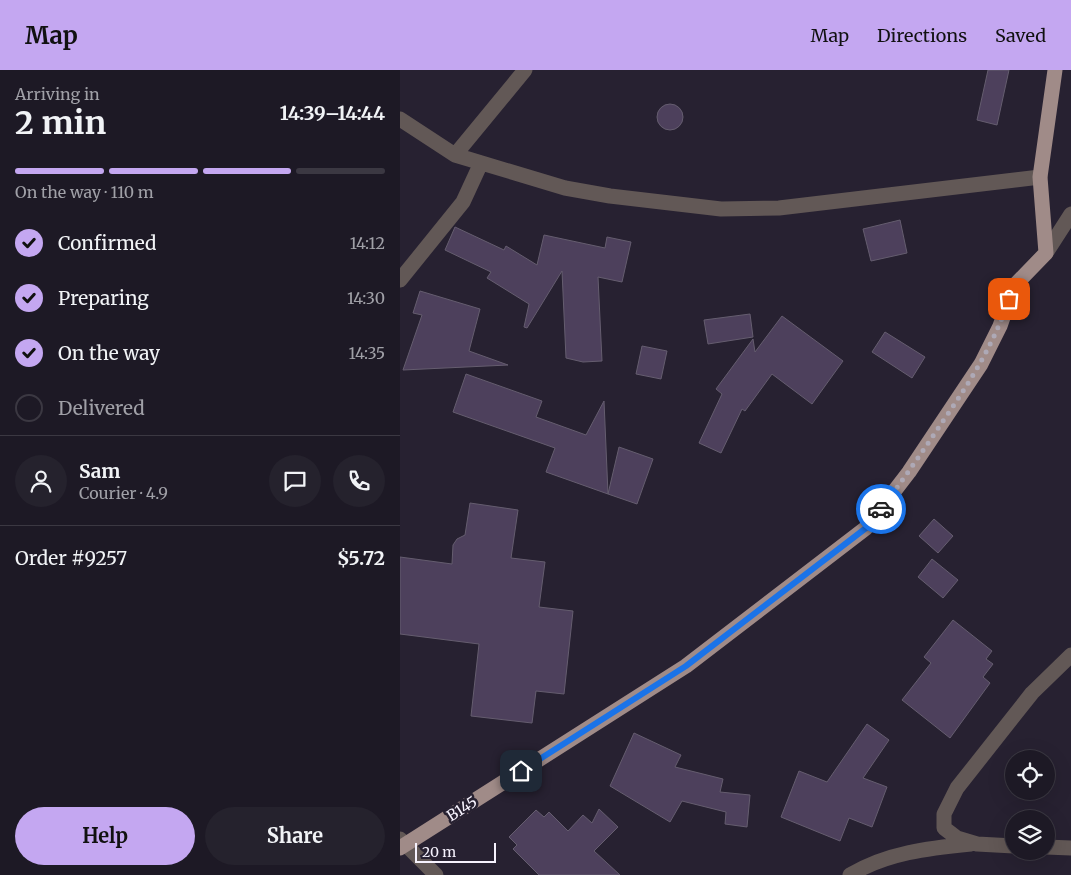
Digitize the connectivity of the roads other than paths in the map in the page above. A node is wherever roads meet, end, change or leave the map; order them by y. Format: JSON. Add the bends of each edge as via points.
{"nodes":[{"id":1,"x":525,"y":70,"type":"edge"},
{"id":2,"x":1054,"y":70,"type":"edge"},
{"id":3,"x":400,"y":119,"type":"edge"},
{"id":4,"x":455,"y":155,"type":"junction"},
{"id":5,"x":481,"y":163,"type":"junction"},
{"id":6,"x":1040,"y":177,"type":"junction"},
{"id":7,"x":1071,"y":214,"type":"edge"},
{"id":8,"x":1046,"y":253,"type":"junction"},
{"id":9,"x":400,"y":280,"type":"edge"},
{"id":10,"x":1071,"y":655,"type":"edge"},
{"id":11,"x":402,"y":844,"type":"edge"},
{"id":12,"x":977,"y":844,"type":"junction"},
{"id":13,"x":1005,"y":846,"type":"edge"},
{"id":14,"x":1055,"y":848,"type":"edge"},
{"id":15,"x":1071,"y":848,"type":"edge"},
{"id":16,"x":436,"y":875,"type":"edge"},
{"id":17,"x":850,"y":875,"type":"edge"}],
"edges":[{"from":1,"to":4,"type":"street"},
{"from":2,"to":6,"type":"main road"},
{"from":3,"to":4,"type":"street"},
{"from":4,"to":5,"type":"street"},
{"from":5,"to":6,"type":"street","via":[[565,188],[722,209],[779,208]]},
{"from":5,"to":9,"type":"street","via":[[463,202]]},
{"from":6,"to":8,"type":"main road"},
{"from":7,"to":8,"type":"street"},
{"from":8,"to":11,"type":"main road","name":"B145","number":"B145","via":[[1014,286],[1000,326],[981,364],[914,464],[866,528],[686,666]]},
{"from":10,"to":12,"type":"street","via":[[1032,693],[979,759],[957,788],[944,814],[944,828],[957,838]]},
{"from":11,"to":16,"type":"street"},
{"from":12,"to":13,"type":"street"},
{"from":12,"to":17,"type":"street","via":[[924,848],[859,869]]},
{"from":14,"to":15,"type":"street"}]}
